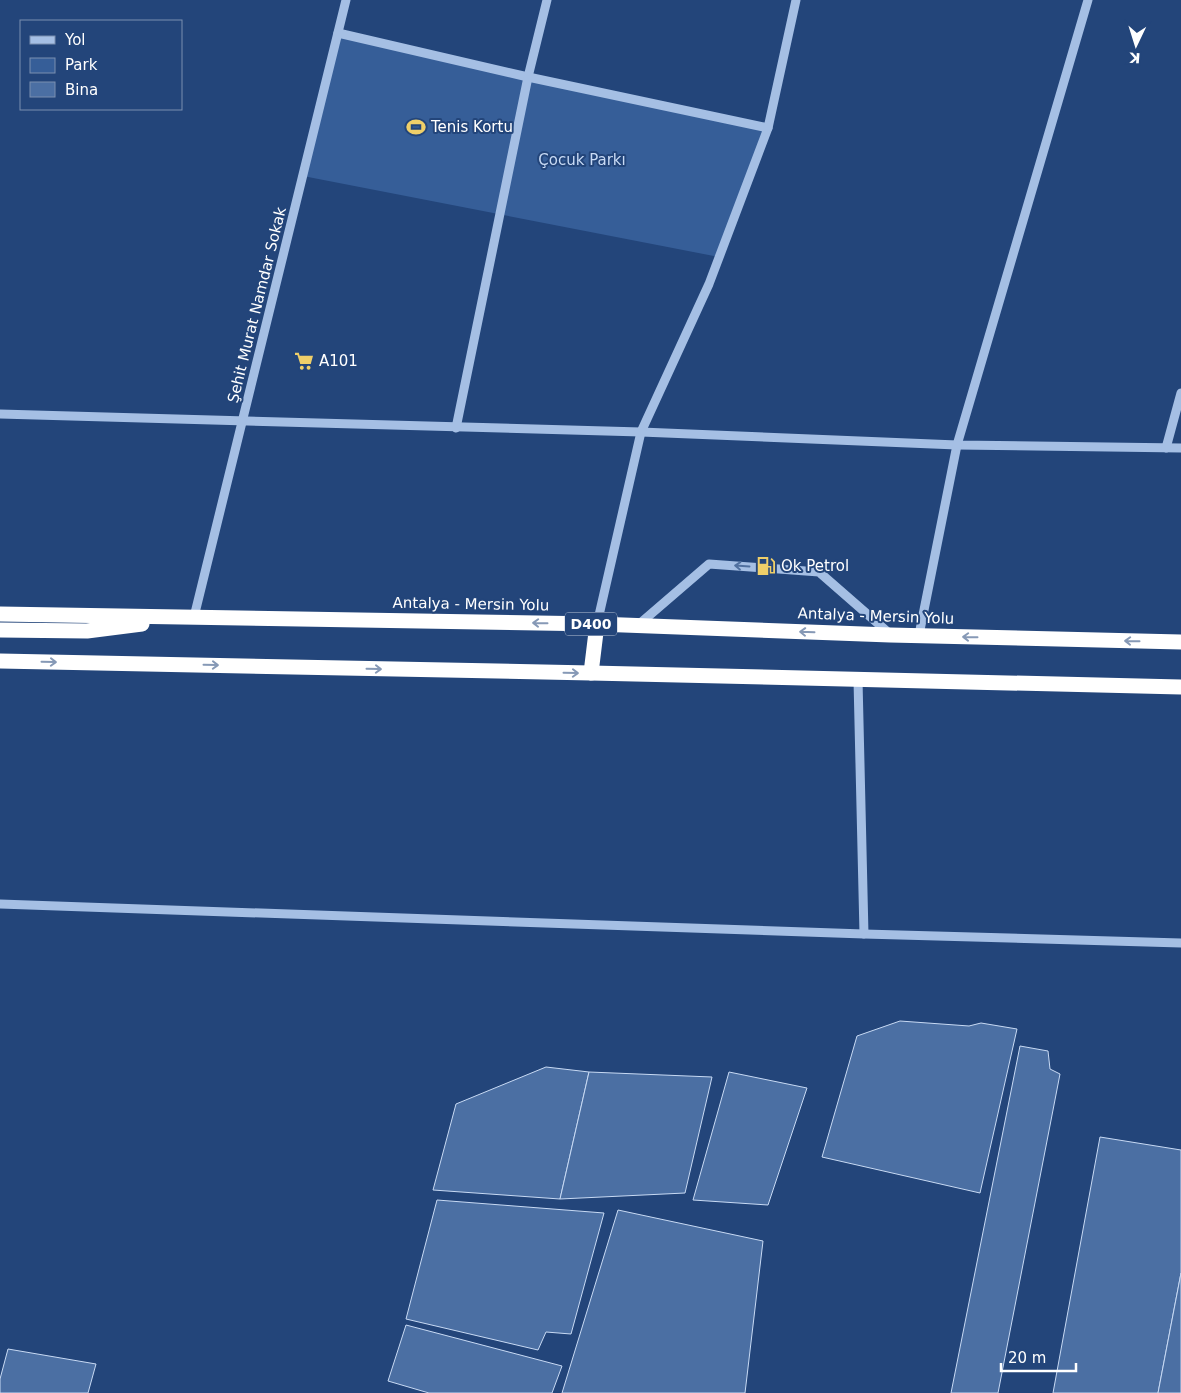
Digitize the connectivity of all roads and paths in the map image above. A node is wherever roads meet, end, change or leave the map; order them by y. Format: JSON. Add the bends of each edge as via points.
{"nodes":[{"id":1,"x":346,"y":0,"type":"edge"},
{"id":2,"x":547,"y":0,"type":"edge"},
{"id":3,"x":796,"y":0,"type":"edge"},
{"id":4,"x":1088,"y":0,"type":"edge"},
{"id":5,"x":338,"y":33,"type":"junction"},
{"id":6,"x":528,"y":77,"type":"junction"},
{"id":7,"x":768,"y":128,"type":"junction"},
{"id":8,"x":1181,"y":394,"type":"edge"},
{"id":9,"x":0,"y":414,"type":"edge"},
{"id":10,"x":242,"y":420,"type":"junction"},
{"id":11,"x":456,"y":428,"type":"junction"},
{"id":12,"x":641,"y":432,"type":"junction"},
{"id":13,"x":958,"y":445,"type":"junction"},
{"id":14,"x":1166,"y":448,"type":"junction"},
{"id":15,"x":1181,"y":448,"type":"edge"},
{"id":16,"x":0,"y":614,"type":"edge"},
{"id":17,"x":194,"y":617,"type":"junction"},
{"id":18,"x":597,"y":624,"type":"junction"},
{"id":19,"x":637,"y":626,"type":"junction"},
{"id":20,"x":0,"y":630,"type":"edge"},
{"id":21,"x":890,"y":635,"type":"junction"},
{"id":22,"x":918,"y":635,"type":"junction"},
{"id":23,"x":1181,"y":642,"type":"edge"},
{"id":24,"x":0,"y":661,"type":"edge"},
{"id":25,"x":591,"y":673,"type":"junction"},
{"id":26,"x":858,"y":680,"type":"junction"},
{"id":27,"x":1181,"y":687,"type":"edge"},
{"id":28,"x":0,"y":904,"type":"edge"},
{"id":29,"x":864,"y":934,"type":"junction"},
{"id":30,"x":1181,"y":943,"type":"edge"}],
"edges":[{"from":1,"to":5,"type":"street","name":"Şehit Murat Namdar Sokak"},
{"from":2,"to":6,"type":"street"},
{"from":3,"to":7,"type":"street"},
{"from":4,"to":13,"type":"street"},
{"from":5,"to":6,"type":"street"},
{"from":5,"to":10,"type":"street","name":"Şehit Murat Namdar Sokak"},
{"from":6,"to":7,"type":"street"},
{"from":6,"to":11,"type":"street"},
{"from":7,"to":12,"type":"street","via":[[709,284]]},
{"from":8,"to":14,"type":"street"},
{"from":9,"to":10,"type":"street"},
{"from":10,"to":11,"type":"street"},
{"from":10,"to":17,"type":"street","name":"Şehit Murat Namdar Sokak"},
{"from":11,"to":12,"type":"street"},
{"from":12,"to":13,"type":"street"},
{"from":12,"to":18,"type":"street"},
{"from":13,"to":14,"type":"street"},
{"from":13,"to":22,"type":"street"},
{"from":14,"to":15,"type":"street"},
{"from":16,"to":17,"type":"highway","name":"Antalya - Mersin Yolu","number":"D400"},
{"from":18,"to":17,"type":"highway","name":"Antalya - Mersin Yolu","number":"D400","one_way":true},
{"from":17,"to":20,"type":"highway","via":[[87,631]]},
{"from":18,"to":19,"type":"highway","name":"Antalya - Mersin Yolu","number":"D400"},
{"from":18,"to":25,"type":"highway"},
{"from":21,"to":19,"type":"highway","name":"Antalya - Mersin Yolu","number":"D400","one_way":true},
{"from":21,"to":19,"type":"street","one_way":true,"via":[[819,572],[709,564]]},
{"from":21,"to":22,"type":"highway","name":"Antalya - Mersin Yolu","number":"D400"},
{"from":23,"to":22,"type":"highway","name":"Antalya - Mersin Yolu","number":"D400","one_way":true},
{"from":24,"to":25,"type":"highway","one_way":true},
{"from":25,"to":26,"type":"highway"},
{"from":26,"to":27,"type":"highway"},
{"from":26,"to":29,"type":"street"},
{"from":28,"to":29,"type":"street"},
{"from":29,"to":30,"type":"street"}]}
